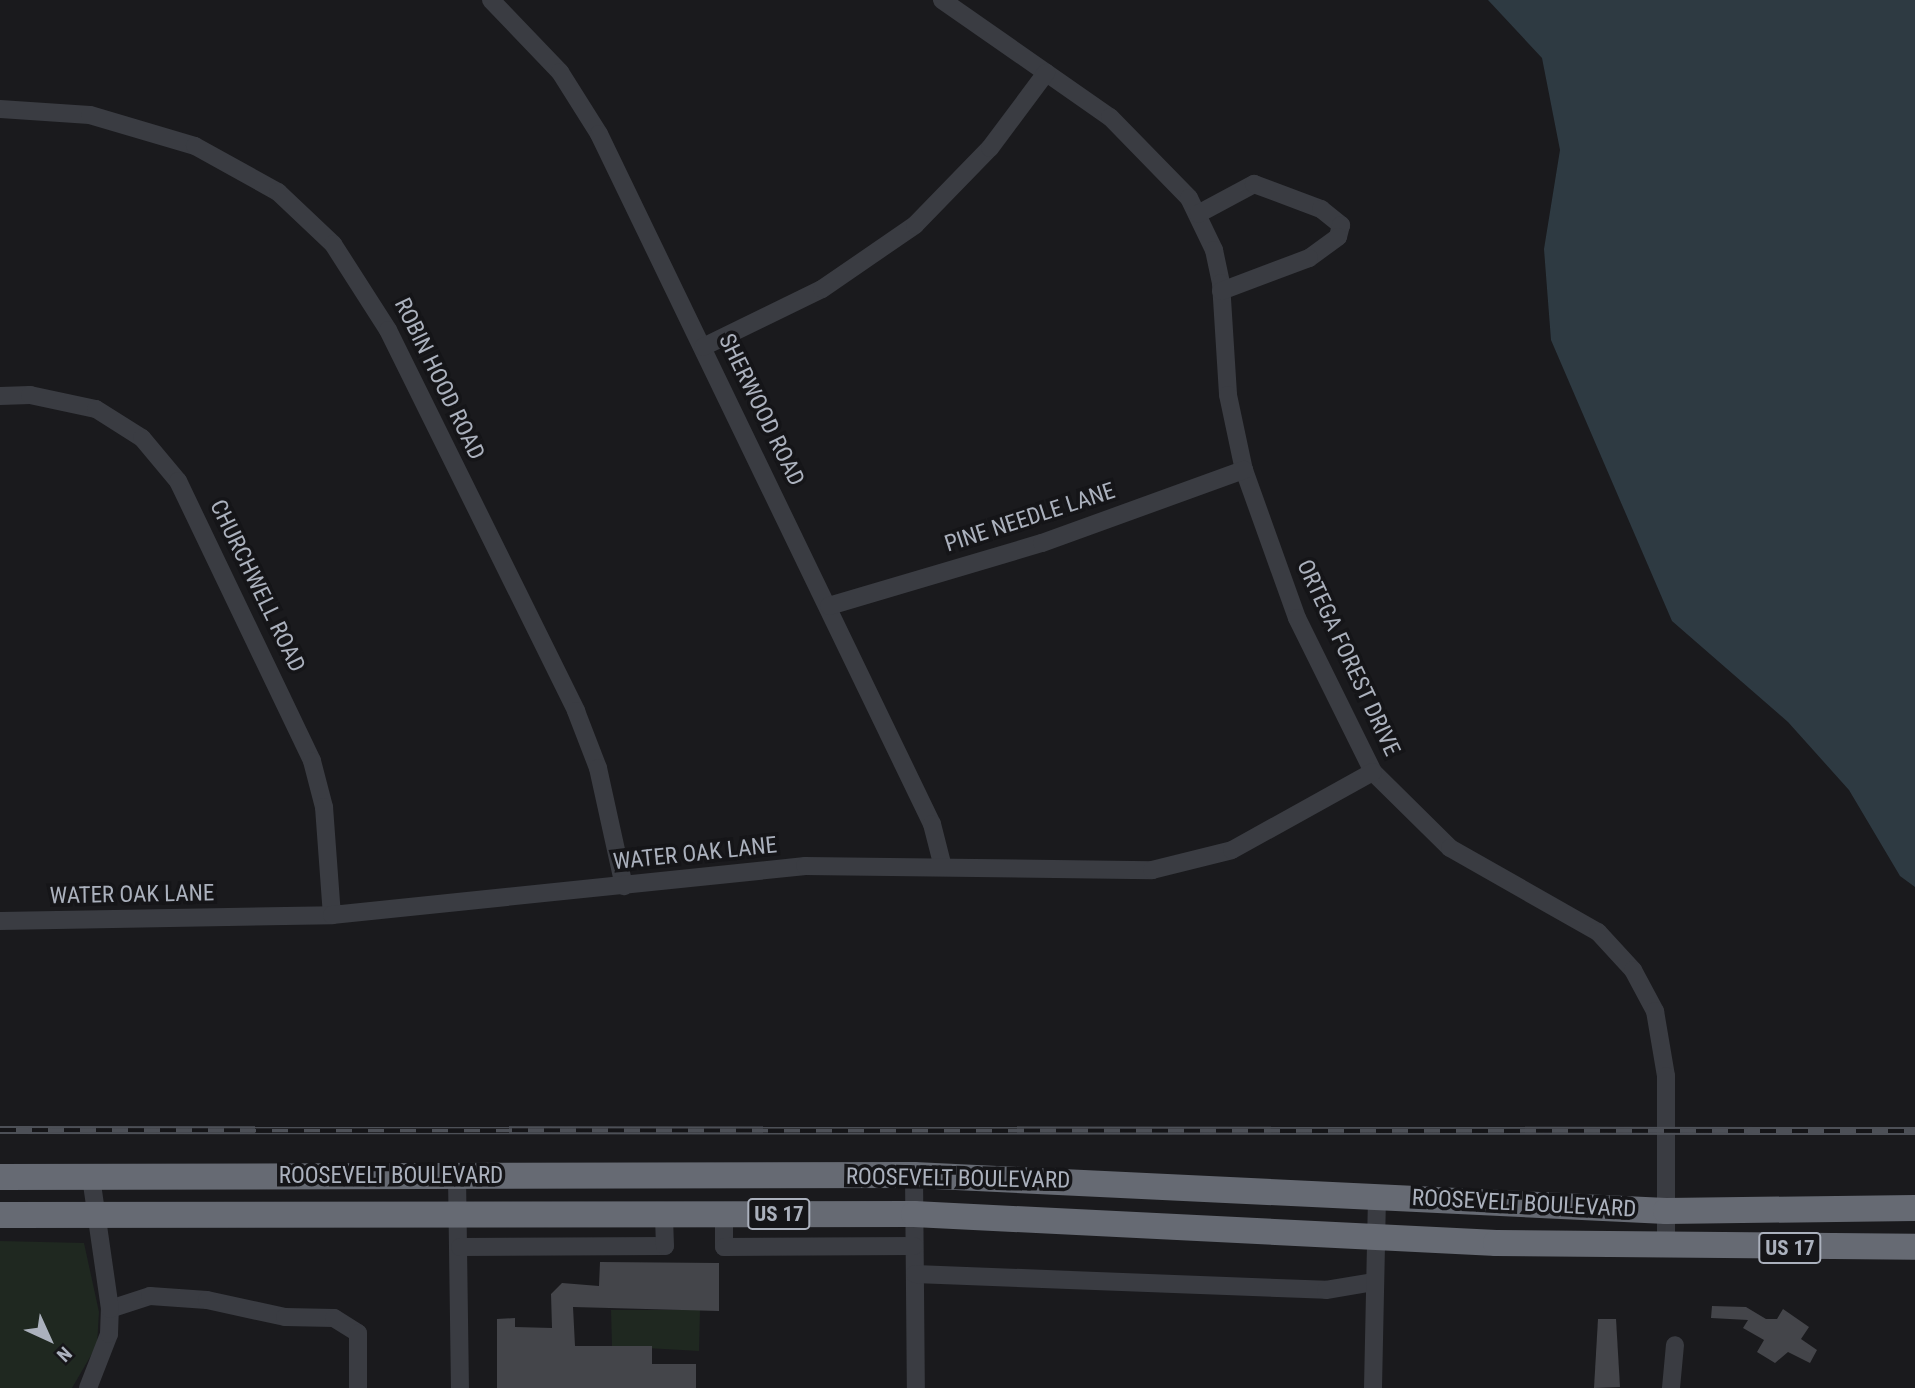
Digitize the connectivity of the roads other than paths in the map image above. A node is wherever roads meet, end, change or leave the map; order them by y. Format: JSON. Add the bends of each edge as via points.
{"nodes":[{"id":1,"x":491,"y":0,"type":"edge"},
{"id":2,"x":942,"y":0,"type":"edge"},
{"id":3,"x":1046,"y":73,"type":"junction"},
{"id":4,"x":0,"y":109,"type":"edge"},
{"id":5,"x":1198,"y":214,"type":"junction"},
{"id":6,"x":1222,"y":291,"type":"junction"},
{"id":7,"x":703,"y":347,"type":"junction"},
{"id":8,"x":0,"y":396,"type":"edge"},
{"id":9,"x":1244,"y":470,"type":"junction"},
{"id":10,"x":829,"y":606,"type":"junction"},
{"id":11,"x":1373,"y":772,"type":"junction"},
{"id":12,"x":943,"y":867,"type":"junction"},
{"id":13,"x":624,"y":886,"type":"junction"},
{"id":14,"x":332,"y":915,"type":"junction"},
{"id":15,"x":0,"y":921,"type":"edge"},
{"id":16,"x":914,"y":1175,"type":"junction"},
{"id":17,"x":457,"y":1176,"type":"junction"},
{"id":18,"x":0,"y":1177,"type":"edge"},
{"id":19,"x":90,"y":1177,"type":"junction"},
{"id":20,"x":1377,"y":1198,"type":"junction"},
{"id":21,"x":1915,"y":1208,"type":"edge"},
{"id":22,"x":1666,"y":1211,"type":"junction"},
{"id":23,"x":457,"y":1214,"type":"junction"},
{"id":24,"x":664,"y":1214,"type":"junction"},
{"id":25,"x":724,"y":1214,"type":"junction"},
{"id":26,"x":914,"y":1214,"type":"junction"},
{"id":27,"x":0,"y":1215,"type":"edge"},
{"id":28,"x":96,"y":1215,"type":"junction"},
{"id":29,"x":1376,"y":1237,"type":"junction"},
{"id":30,"x":460,"y":1247,"type":"junction"},
{"id":31,"x":914,"y":1247,"type":"junction"},
{"id":32,"x":1915,"y":1247,"type":"edge"},
{"id":33,"x":1666,"y":1248,"type":"junction"},
{"id":34,"x":915,"y":1275,"type":"junction"},
{"id":35,"x":1374,"y":1282,"type":"junction"},
{"id":36,"x":110,"y":1309,"type":"junction"},
{"id":37,"x":1675,"y":1345,"type":"dead end"},
{"id":38,"x":88,"y":1388,"type":"edge"},
{"id":39,"x":358,"y":1388,"type":"edge"},
{"id":40,"x":460,"y":1388,"type":"edge"},
{"id":41,"x":916,"y":1388,"type":"edge"},
{"id":42,"x":1373,"y":1388,"type":"edge"},
{"id":43,"x":1671,"y":1388,"type":"edge"}],
"edges":[{"from":1,"to":7,"type":"street","name":"SHERWOOD ROAD","via":[[581,101]]},
{"from":2,"to":3,"type":"street","name":"ORTEGA FOREST DRIVE"},
{"from":3,"to":5,"type":"street","name":"ORTEGA FOREST DRIVE","via":[[1133,136],[1167,169]]},
{"from":3,"to":7,"type":"street","via":[[990,148],[915,225],[822,289]]},
{"from":4,"to":13,"type":"street","name":"ROBIN HOOD ROAD","via":[[90,115],[195,146],[278,192],[333,244],[388,330],[576,711],[598,768]]},
{"from":5,"to":6,"type":"street","name":"ORTEGA FOREST DRIVE"},
{"from":5,"to":6,"type":"street","via":[[1254,184],[1321,209],[1341,225],[1338,237],[1310,258]]},
{"from":6,"to":9,"type":"street","name":"ORTEGA FOREST DRIVE","via":[[1227,395]]},
{"from":7,"to":10,"type":"street","name":"SHERWOOD ROAD"},
{"from":8,"to":14,"type":"street","name":"CHURCHWELL ROAD","via":[[30,395],[96,409],[142,438],[178,481],[312,761],[324,807]]},
{"from":9,"to":10,"type":"street","name":"PINE NEEDLE LANE","via":[[1042,543]]},
{"from":9,"to":11,"type":"street","name":"ORTEGA FOREST DRIVE","via":[[1297,618]]},
{"from":10,"to":12,"type":"street","name":"SHERWOOD ROAD","via":[[932,824]]},
{"from":11,"to":12,"type":"street","name":"WATER OAK LANE","via":[[1270,833],[1191,865]]},
{"from":11,"to":22,"type":"street","name":"ORTEGA FOREST DRIVE","via":[[1429,832],[1576,916],[1633,970],[1655,1011],[1664,1047]]},
{"from":12,"to":13,"type":"street","name":"WATER OAK LANE","via":[[805,866]]},
{"from":13,"to":14,"type":"street","name":"WATER OAK LANE"},
{"from":14,"to":15,"type":"street","name":"WATER OAK LANE"},
{"from":16,"to":17,"type":"highway","name":"ROOSEVELT BOULEVARD","number":"US 17"},
{"from":16,"to":20,"type":"highway","name":"ROOSEVELT BOULEVARD","number":"US 17"},
{"from":16,"to":26,"type":"street"},
{"from":17,"to":19,"type":"highway","name":"ROOSEVELT BOULEVARD","number":"US 17"},
{"from":17,"to":23,"type":"street"},
{"from":18,"to":19,"type":"highway","name":"ROOSEVELT BOULEVARD","number":"US 17"},
{"from":19,"to":28,"type":"street"},
{"from":20,"to":22,"type":"highway","name":"ROOSEVELT BOULEVARD","number":"US 17"},
{"from":20,"to":29,"type":"street"},
{"from":21,"to":22,"type":"highway","name":"ROOSEVELT BOULEVARD","number":"US 17"},
{"from":22,"to":33,"type":"street","name":"ORTEGA FOREST DRIVE"},
{"from":23,"to":24,"type":"highway","name":"ROOSEVELT BOULEVARD","number":"US 17"},
{"from":23,"to":28,"type":"highway","name":"ROOSEVELT BOULEVARD","number":"US 17"},
{"from":23,"to":30,"type":"street"},
{"from":24,"to":25,"type":"highway","name":"ROOSEVELT BOULEVARD","number":"US 17"},
{"from":24,"to":30,"type":"street","via":[[665,1247]]},
{"from":25,"to":26,"type":"highway","name":"ROOSEVELT BOULEVARD","number":"US 17"},
{"from":25,"to":31,"type":"street","via":[[724,1247]]},
{"from":26,"to":29,"type":"highway","name":"ROOSEVELT BOULEVARD","number":"US 17"},
{"from":26,"to":31,"type":"street"},
{"from":27,"to":28,"type":"highway","name":"ROOSEVELT BOULEVARD","number":"US 17"},
{"from":28,"to":36,"type":"street"},
{"from":29,"to":33,"type":"highway","name":"ROOSEVELT BOULEVARD","number":"US 17"},
{"from":29,"to":35,"type":"street"},
{"from":30,"to":40,"type":"street"},
{"from":31,"to":34,"type":"street"},
{"from":32,"to":33,"type":"highway","name":"ROOSEVELT BOULEVARD","number":"US 17"},
{"from":34,"to":35,"type":"street","via":[[1326,1290]]},
{"from":34,"to":41,"type":"street"},
{"from":35,"to":42,"type":"street"},
{"from":36,"to":38,"type":"street","via":[[109,1334]]},
{"from":36,"to":39,"type":"street","via":[[150,1296],[207,1300],[285,1317],[334,1318],[358,1333]]},
{"from":37,"to":43,"type":"street"}]}
